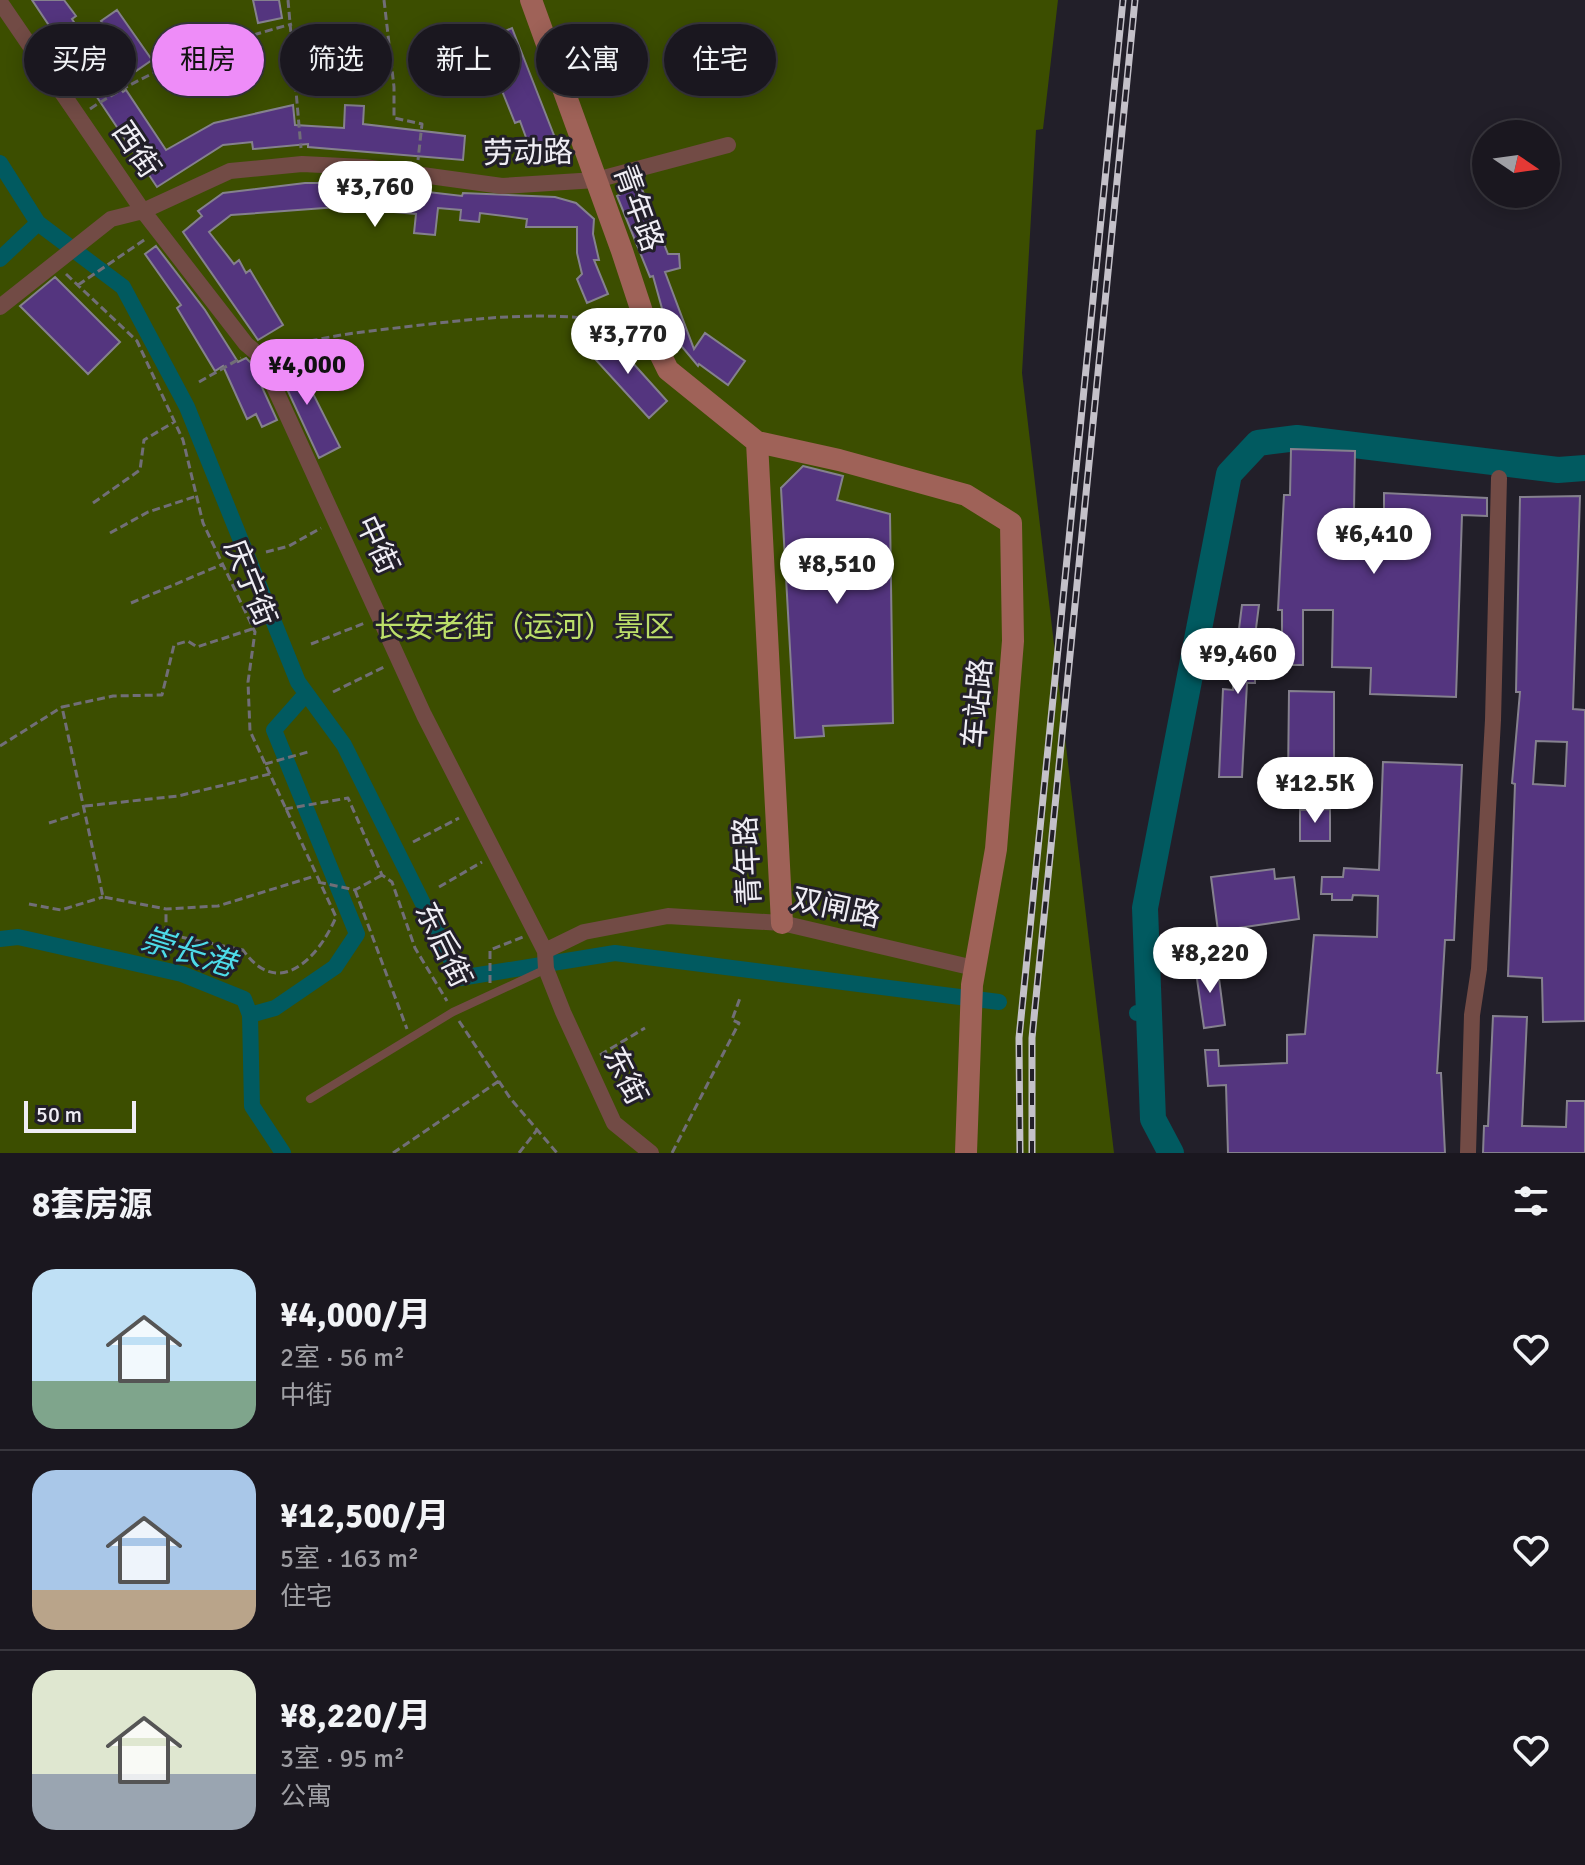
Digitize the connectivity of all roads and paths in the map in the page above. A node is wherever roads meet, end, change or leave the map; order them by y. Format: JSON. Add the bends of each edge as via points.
{"nodes":[{"id":1,"x":288,"y":0,"type":"edge"},
{"id":2,"x":384,"y":0,"type":"edge"},
{"id":3,"x":531,"y":0,"type":"edge"},
{"id":4,"x":0,"y":2,"type":"edge"},
{"id":5,"x":292,"y":24,"type":"edge"},
{"id":6,"x":280,"y":27,"type":"edge"},
{"id":7,"x":297,"y":96,"type":"edge"},
{"id":8,"x":80,"y":117,"type":"junction"},
{"id":9,"x":728,"y":145,"type":"dead end"},
{"id":10,"x":302,"y":164,"type":"junction"},
{"id":11,"x":417,"y":174,"type":"junction"},
{"id":12,"x":596,"y":180,"type":"junction"},
{"id":13,"x":143,"y":211,"type":"junction"},
{"id":14,"x":138,"y":245,"type":"dead end"},
{"id":15,"x":56,"y":263,"type":"junction"},
{"id":16,"x":78,"y":285,"type":"junction"},
{"id":17,"x":0,"y":307,"type":"edge"},
{"id":18,"x":647,"y":327,"type":"junction"},
{"id":19,"x":257,"y":353,"type":"junction"},
{"id":20,"x":199,"y":382,"type":"dead end"},
{"id":21,"x":174,"y":422,"type":"junction"},
{"id":22,"x":757,"y":442,"type":"junction"},
{"id":23,"x":1499,"y":478,"type":"dead end"},
{"id":24,"x":197,"y":496,"type":"junction"},
{"id":25,"x":93,"y":503,"type":"dead end"},
{"id":26,"x":335,"y":520,"type":"junction"},
{"id":27,"x":110,"y":533,"type":"dead end"},
{"id":28,"x":266,"y":552,"type":"dead end"},
{"id":29,"x":223,"y":564,"type":"junction"},
{"id":30,"x":131,"y":603,"type":"dead end"},
{"id":31,"x":379,"y":617,"type":"junction"},
{"id":32,"x":253,"y":628,"type":"junction"},
{"id":33,"x":311,"y":644,"type":"dead end"},
{"id":34,"x":399,"y":660,"type":"junction"},
{"id":35,"x":333,"y":692,"type":"dead end"},
{"id":36,"x":62,"y":707,"type":"junction"},
{"id":37,"x":0,"y":746,"type":"edge"},
{"id":38,"x":308,"y":752,"type":"dead end"},
{"id":39,"x":266,"y":764,"type":"junction"},
{"id":40,"x":270,"y":774,"type":"junction"},
{"id":41,"x":83,"y":806,"type":"junction"},
{"id":42,"x":285,"y":809,"type":"junction"},
{"id":43,"x":84,"y":812,"type":"junction"},
{"id":44,"x":473,"y":812,"type":"junction"},
{"id":45,"x":49,"y":823,"type":"dead end"},
{"id":46,"x":413,"y":842,"type":"dead end"},
{"id":47,"x":495,"y":854,"type":"junction"},
{"id":48,"x":382,"y":875,"type":"junction"},
{"id":49,"x":315,"y":876,"type":"junction"},
{"id":50,"x":318,"y":882,"type":"junction"},
{"id":51,"x":439,"y":887,"type":"dead end"},
{"id":52,"x":355,"y":890,"type":"junction"},
{"id":53,"x":103,"y":897,"type":"junction"},
{"id":54,"x":29,"y":904,"type":"dead end"},
{"id":55,"x":166,"y":909,"type":"junction"},
{"id":56,"x":782,"y":923,"type":"junction"},
{"id":57,"x":535,"y":932,"type":"junction"},
{"id":58,"x":545,"y":960,"type":"junction"},
{"id":59,"x":973,"y":976,"type":"junction"},
{"id":60,"x":490,"y":994,"type":"dead end"},
{"id":61,"x":740,"y":998,"type":"dead end"},
{"id":62,"x":453,"y":1012,"type":"junction"},
{"id":63,"x":563,"y":1012,"type":"joint"},
{"id":64,"x":645,"y":1028,"type":"dead end"},
{"id":65,"x":411,"y":1038,"type":"junction"},
{"id":66,"x":586,"y":1063,"type":"junction"},
{"id":67,"x":499,"y":1081,"type":"junction"},
{"id":68,"x":310,"y":1099,"type":"dead end"},
{"id":69,"x":537,"y":1130,"type":"junction"},
{"id":70,"x":555,"y":1152,"type":"edge"},
{"id":71,"x":393,"y":1153,"type":"edge"},
{"id":72,"x":519,"y":1153,"type":"edge"},
{"id":73,"x":651,"y":1153,"type":"edge"},
{"id":74,"x":672,"y":1153,"type":"edge"},
{"id":75,"x":966,"y":1153,"type":"edge"},
{"id":76,"x":1468,"y":1153,"type":"edge"}],
"edges":[{"from":1,"to":5,"type":"path"},
{"from":2,"to":11,"type":"path","via":[[394,118],[422,124]]},
{"from":3,"to":12,"type":"street","name":"青年路"},
{"from":4,"to":8,"type":"street","name":"西街"},
{"from":6,"to":8,"type":"path","via":[[146,76]]},
{"from":7,"to":10,"type":"path"},
{"from":8,"to":13,"type":"street","name":"西街"},
{"from":9,"to":12,"type":"street","name":"劳动路"},
{"from":10,"to":11,"type":"street","name":"劳动路"},
{"from":10,"to":13,"type":"street","name":"劳动路","via":[[230,171]]},
{"from":11,"to":12,"type":"street","name":"劳动路","via":[[502,186]]},
{"from":12,"to":18,"type":"street","name":"青年路"},
{"from":13,"to":15,"type":"street","name":"劳动路","via":[[111,219]]},
{"from":13,"to":19,"type":"street","name":"中街"},
{"from":14,"to":16,"type":"path"},
{"from":15,"to":16,"type":"path","name":"庆宁街"},
{"from":15,"to":17,"type":"street","name":"劳动路"},
{"from":16,"to":21,"type":"path","name":"庆宁街","via":[[137,341]]},
{"from":18,"to":19,"type":"path","via":[[580,315],[491,317],[316,337]]},
{"from":18,"to":22,"type":"street","name":"青年路","via":[[668,370]]},
{"from":19,"to":20,"type":"path"},
{"from":19,"to":26,"type":"street","name":"中街"},
{"from":21,"to":24,"type":"path","name":"庆宁街"},
{"from":21,"to":25,"type":"path","via":[[144,440],[140,470]]},
{"from":22,"to":56,"type":"street","name":"青年路"},
{"from":22,"to":59,"type":"street","name":"车站路","via":[[966,495],[1011,523],[1012,657],[996,849]]},
{"from":23,"to":76,"type":"street","via":[[1493,720]]},
{"from":24,"to":27,"type":"path","via":[[148,512]]},
{"from":24,"to":29,"type":"path","name":"庆宁街","via":[[203,523]]},
{"from":26,"to":28,"type":"path","via":[[289,546]]},
{"from":26,"to":31,"type":"street","name":"中街"},
{"from":29,"to":30,"type":"path"},
{"from":29,"to":32,"type":"path","name":"庆宁街"},
{"from":31,"to":33,"type":"path"},
{"from":31,"to":34,"type":"street","name":"中街"},
{"from":32,"to":36,"type":"path","via":[[197,647],[188,641],[174,645],[162,695],[113,696]]},
{"from":32,"to":39,"type":"path","name":"庆宁街","via":[[250,731]]},
{"from":34,"to":35,"type":"path"},
{"from":34,"to":44,"type":"street","name":"中街"},
{"from":36,"to":37,"type":"path"},
{"from":36,"to":41,"type":"path"},
{"from":38,"to":39,"type":"path"},
{"from":39,"to":40,"type":"path","name":"庆宁街"},
{"from":40,"to":41,"type":"path","via":[[178,796]]},
{"from":40,"to":42,"type":"path","name":"庆宁街"},
{"from":41,"to":43,"type":"path"},
{"from":42,"to":48,"type":"path","name":"东后街","via":[[348,798]]},
{"from":42,"to":49,"type":"path","name":"庆宁街"},
{"from":43,"to":45,"type":"path"},
{"from":43,"to":53,"type":"path"},
{"from":44,"to":46,"type":"path"},
{"from":44,"to":47,"type":"street","name":"中街"},
{"from":47,"to":51,"type":"path"},
{"from":47,"to":57,"type":"street","name":"中街"},
{"from":48,"to":52,"type":"path"},
{"from":48,"to":62,"type":"path","name":"东后街","via":[[392,882],[415,948]]},
{"from":49,"to":50,"type":"path","name":"庆宁街"},
{"from":49,"to":55,"type":"path","via":[[218,906]]},
{"from":50,"to":52,"type":"path"},
{"from":50,"to":55,"type":"path","name":"庆宁街","via":[[336,917],[308,963],[289,972],[271,972],[252,963],[243,950],[166,934]]},
{"from":52,"to":65,"type":"path"},
{"from":53,"to":54,"type":"path","via":[[61,910]]},
{"from":53,"to":55,"type":"path"},
{"from":56,"to":58,"type":"street","name":"双闸路","via":[[668,916],[584,932]]},
{"from":56,"to":59,"type":"street","name":"双闸路"},
{"from":57,"to":58,"type":"street","name":"中街"},
{"from":57,"to":60,"type":"path","via":[[490,950]]},
{"from":58,"to":62,"type":"lane"},
{"from":58,"to":63,"type":"street","name":"中街"},
{"from":59,"to":75,"type":"street","name":"车站路"},
{"from":61,"to":74,"type":"path","via":[[732,1020],[739,1023]]},
{"from":62,"to":65,"type":"lane"},
{"from":62,"to":67,"type":"path","name":"东后街"},
{"from":63,"to":66,"type":"street","name":"东街"},
{"from":64,"to":66,"type":"path"},
{"from":65,"to":68,"type":"lane"},
{"from":66,"to":73,"type":"street","name":"东街","via":[[614,1123]]},
{"from":67,"to":69,"type":"path","name":"东后街"},
{"from":67,"to":71,"type":"path"},
{"from":69,"to":70,"type":"path","name":"东后街"},
{"from":69,"to":72,"type":"path"}]}
